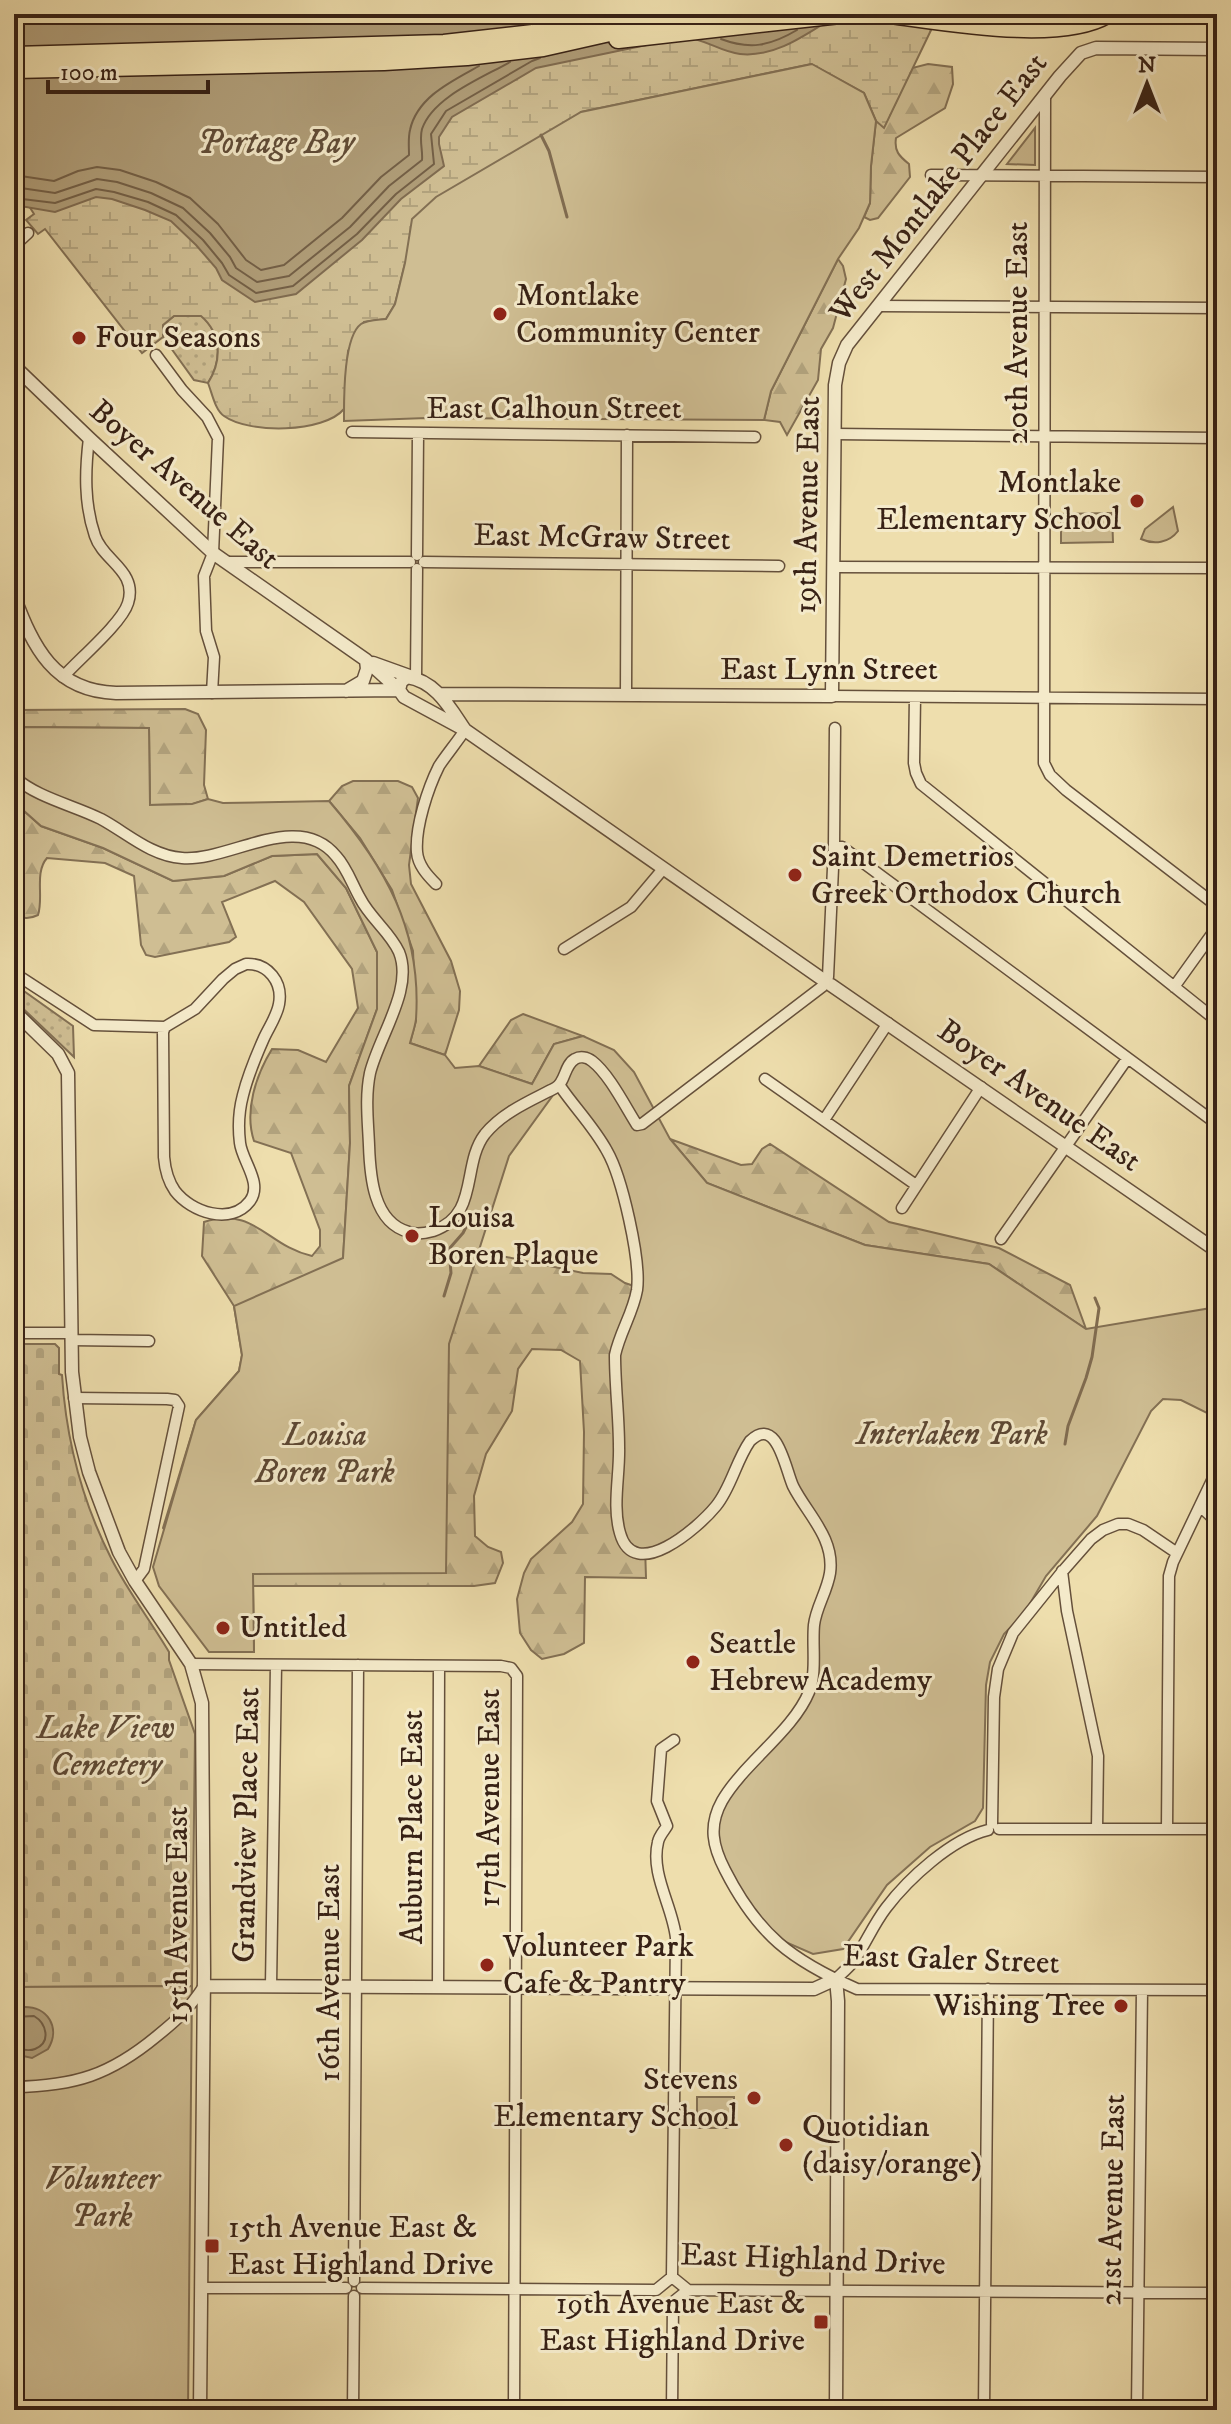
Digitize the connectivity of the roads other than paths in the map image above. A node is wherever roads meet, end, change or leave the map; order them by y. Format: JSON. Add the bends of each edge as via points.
{"nodes":[{"id":1,"x":672,"y":14,"type":"edge"},
{"id":2,"x":840,"y":14,"type":"edge"},
{"id":3,"x":891,"y":14,"type":"edge"},
{"id":4,"x":1107,"y":14,"type":"edge"},
{"id":5,"x":631,"y":18,"type":"edge"},
{"id":6,"x":543,"y":47,"type":"junction"},
{"id":7,"x":1217,"y":49,"type":"edge"},
{"id":8,"x":14,"y":56,"type":"edge"},
{"id":9,"x":14,"y":69,"type":"edge"},
{"id":10,"x":1045,"y":95,"type":"junction"},
{"id":11,"x":931,"y":175,"type":"dead end"},
{"id":12,"x":982,"y":175,"type":"junction"},
{"id":13,"x":1045,"y":176,"type":"junction"},
{"id":14,"x":1217,"y":177,"type":"edge"},
{"id":15,"x":28,"y":233,"type":"dead end"},
{"id":16,"x":14,"y":246,"type":"edge"},
{"id":17,"x":878,"y":306,"type":"junction"},
{"id":18,"x":1043,"y":308,"type":"junction"},
{"id":19,"x":1217,"y":308,"type":"edge"},
{"id":20,"x":156,"y":355,"type":"dead end"},
{"id":21,"x":839,"y":363,"type":"joint"},
{"id":22,"x":14,"y":366,"type":"edge"},
{"id":23,"x":352,"y":432,"type":"dead end"},
{"id":24,"x":418,"y":434,"type":"junction"},
{"id":25,"x":835,"y":434,"type":"junction"},
{"id":26,"x":627,"y":435,"type":"junction"},
{"id":27,"x":1043,"y":435,"type":"junction"},
{"id":28,"x":755,"y":437,"type":"dead end"},
{"id":29,"x":89,"y":438,"type":"junction"},
{"id":30,"x":1217,"y":438,"type":"edge"},
{"id":31,"x":213,"y":553,"type":"junction"},
{"id":32,"x":226,"y":562,"type":"junction"},
{"id":33,"x":417,"y":562,"type":"junction"},
{"id":34,"x":625,"y":564,"type":"junction"},
{"id":35,"x":779,"y":566,"type":"dead end"},
{"id":36,"x":833,"y":567,"type":"junction"},
{"id":37,"x":1043,"y":567,"type":"junction"},
{"id":38,"x":1217,"y":568,"type":"edge"},
{"id":39,"x":14,"y":596,"type":"edge"},
{"id":40,"x":366,"y":660,"type":"junction"},
{"id":41,"x":63,"y":677,"type":"junction"},
{"id":42,"x":415,"y":678,"type":"junction"},
{"id":43,"x":399,"y":690,"type":"junction"},
{"id":44,"x":342,"y":692,"type":"junction"},
{"id":45,"x":212,"y":693,"type":"junction"},
{"id":46,"x":441,"y":695,"type":"junction"},
{"id":47,"x":626,"y":695,"type":"junction"},
{"id":48,"x":832,"y":696,"type":"junction"},
{"id":49,"x":915,"y":697,"type":"junction"},
{"id":50,"x":1043,"y":697,"type":"junction"},
{"id":51,"x":1217,"y":699,"type":"edge"},
{"id":52,"x":430,"y":712,"type":"junction"},
{"id":53,"x":835,"y":728,"type":"dead end"},
{"id":54,"x":465,"y":730,"type":"junction"},
{"id":55,"x":14,"y":777,"type":"edge"},
{"id":56,"x":834,"y":846,"type":"junction"},
{"id":57,"x":663,"y":869,"type":"junction"},
{"id":58,"x":436,"y":884,"type":"dead end"},
{"id":59,"x":1217,"y":906,"type":"edge"},
{"id":60,"x":1217,"y":927,"type":"edge"},
{"id":61,"x":564,"y":949,"type":"dead end"},
{"id":62,"x":14,"y":973,"type":"edge"},
{"id":63,"x":826,"y":982,"type":"junction"},
{"id":64,"x":1174,"y":987,"type":"junction"},
{"id":65,"x":14,"y":1011,"type":"edge"},
{"id":66,"x":1217,"y":1021,"type":"edge"},
{"id":67,"x":888,"y":1023,"type":"junction"},
{"id":68,"x":165,"y":1027,"type":"junction"},
{"id":69,"x":1127,"y":1059,"type":"junction"},
{"id":70,"x":765,"y":1079,"type":"dead end"},
{"id":71,"x":560,"y":1086,"type":"junction"},
{"id":72,"x":981,"y":1087,"type":"junction"},
{"id":73,"x":824,"y":1120,"type":"junction"},
{"id":74,"x":1217,"y":1124,"type":"edge"},
{"id":75,"x":1066,"y":1146,"type":"junction"},
{"id":76,"x":916,"y":1185,"type":"junction"},
{"id":77,"x":902,"y":1208,"type":"dead end"},
{"id":78,"x":1001,"y":1239,"type":"dead end"},
{"id":79,"x":1217,"y":1251,"type":"edge"},
{"id":80,"x":14,"y":1333,"type":"edge"},
{"id":81,"x":71,"y":1337,"type":"junction"},
{"id":82,"x":149,"y":1341,"type":"dead end"},
{"id":83,"x":74,"y":1398,"type":"junction"},
{"id":84,"x":1217,"y":1470,"type":"edge"},
{"id":85,"x":1200,"y":1506,"type":"junction"},
{"id":86,"x":1217,"y":1522,"type":"edge"},
{"id":87,"x":1177,"y":1553,"type":"junction"},
{"id":88,"x":1062,"y":1571,"type":"junction"},
{"id":89,"x":135,"y":1581,"type":"junction"},
{"id":90,"x":191,"y":1664,"type":"junction"},
{"id":91,"x":276,"y":1665,"type":"junction"},
{"id":92,"x":358,"y":1665,"type":"junction"},
{"id":93,"x":439,"y":1666,"type":"junction"},
{"id":94,"x":674,"y":1740,"type":"dead end"},
{"id":95,"x":993,"y":1828,"type":"junction"},
{"id":96,"x":1097,"y":1829,"type":"junction"},
{"id":97,"x":1167,"y":1829,"type":"junction"},
{"id":98,"x":1217,"y":1829,"type":"edge"},
{"id":99,"x":836,"y":1979,"type":"junction"},
{"id":100,"x":204,"y":1986,"type":"junction"},
{"id":101,"x":271,"y":1986,"type":"junction"},
{"id":102,"x":355,"y":1987,"type":"junction"},
{"id":103,"x":438,"y":1987,"type":"junction"},
{"id":104,"x":516,"y":1988,"type":"junction"},
{"id":105,"x":677,"y":1988,"type":"junction"},
{"id":106,"x":988,"y":1989,"type":"junction"},
{"id":107,"x":1142,"y":1990,"type":"junction"},
{"id":108,"x":1217,"y":1990,"type":"edge"},
{"id":109,"x":14,"y":2087,"type":"edge"},
{"id":110,"x":672,"y":2277,"type":"junction"},
{"id":111,"x":202,"y":2288,"type":"junction"},
{"id":112,"x":354,"y":2288,"type":"junction"},
{"id":113,"x":515,"y":2289,"type":"junction"},
{"id":114,"x":688,"y":2290,"type":"junction"},
{"id":115,"x":837,"y":2290,"type":"junction"},
{"id":116,"x":985,"y":2290,"type":"junction"},
{"id":117,"x":1138,"y":2292,"type":"junction"},
{"id":118,"x":1217,"y":2293,"type":"edge"},
{"id":119,"x":200,"y":2410,"type":"edge"},
{"id":120,"x":353,"y":2410,"type":"edge"},
{"id":121,"x":514,"y":2410,"type":"edge"},
{"id":122,"x":672,"y":2410,"type":"edge"},
{"id":123,"x":836,"y":2410,"type":"edge"},
{"id":124,"x":984,"y":2410,"type":"edge"},
{"id":125,"x":1137,"y":2410,"type":"edge"}],
"edges":[{"from":1,"to":5,"type":"highway"},
{"from":2,"to":6,"type":"highway"},
{"from":3,"to":4,"type":"highway","via":[[984,27],[1071,26]]},
{"from":5,"to":6,"type":"highway"},
{"from":5,"to":8,"type":"highway","via":[[444,44]]},
{"from":6,"to":9,"type":"highway","via":[[384,61]]},
{"from":7,"to":10,"type":"street","name":"West Montlake Place East","via":[[1086,51]]},
{"from":10,"to":12,"type":"street","name":"West Montlake Place East"},
{"from":10,"to":13,"type":"street","name":"20th Avenue East"},
{"from":11,"to":12,"type":"street"},
{"from":12,"to":13,"type":"street"},
{"from":12,"to":17,"type":"street","name":"West Montlake Place East"},
{"from":13,"to":14,"type":"street"},
{"from":13,"to":18,"type":"street","name":"20th Avenue East"},
{"from":15,"to":16,"type":"street"},
{"from":17,"to":18,"type":"street"},
{"from":17,"to":21,"type":"street","name":"West Montlake Place East"},
{"from":18,"to":19,"type":"street"},
{"from":18,"to":27,"type":"street","name":"20th Avenue East"},
{"from":20,"to":31,"type":"street","via":[[218,438]]},
{"from":21,"to":25,"type":"street","name":"19th Avenue East"},
{"from":22,"to":29,"type":"street","name":"Boyer Avenue East"},
{"from":23,"to":24,"type":"street","name":"East Calhoun Street"},
{"from":24,"to":26,"type":"street","name":"East Calhoun Street"},
{"from":24,"to":33,"type":"street"},
{"from":25,"to":27,"type":"street"},
{"from":25,"to":36,"type":"street","name":"19th Avenue East"},
{"from":26,"to":28,"type":"street","name":"East Calhoun Street"},
{"from":26,"to":34,"type":"street"},
{"from":27,"to":30,"type":"street"},
{"from":27,"to":37,"type":"street","name":"20th Avenue East"},
{"from":29,"to":31,"type":"street","name":"Boyer Avenue East"},
{"from":29,"to":41,"type":"street","via":[[84,473],[94,532],[124,572],[130,594],[120,617]]},
{"from":31,"to":32,"type":"street","name":"Boyer Avenue East"},
{"from":31,"to":45,"type":"street","via":[[204,576],[206,631],[214,657]]},
{"from":32,"to":33,"type":"street","name":"East McGraw Street"},
{"from":32,"to":40,"type":"street","name":"Boyer Avenue East"},
{"from":33,"to":34,"type":"street","name":"East McGraw Street"},
{"from":33,"to":42,"type":"street"},
{"from":34,"to":35,"type":"street","name":"East McGraw Street"},
{"from":34,"to":47,"type":"street"},
{"from":36,"to":37,"type":"street"},
{"from":36,"to":48,"type":"street","name":"19th Avenue East"},
{"from":37,"to":38,"type":"street"},
{"from":37,"to":50,"type":"street","name":"20th Avenue East"},
{"from":39,"to":41,"type":"street","via":[[33,643]]},
{"from":40,"to":42,"type":"street","name":"Boyer Avenue East"},
{"from":40,"to":43,"type":"street","name":"Boyer Avenue East"},
{"from":40,"to":44,"type":"street","via":[[363,681]]},
{"from":41,"to":45,"type":"street","via":[[110,693]]},
{"from":42,"to":43,"type":"street","via":[[403,679]]},
{"from":42,"to":46,"type":"street","name":"Boyer Avenue East"},
{"from":43,"to":44,"type":"street"},
{"from":43,"to":52,"type":"street","name":"Boyer Avenue East"},
{"from":44,"to":45,"type":"street"},
{"from":46,"to":47,"type":"street","name":"East Lynn Street"},
{"from":46,"to":52,"type":"street","via":[[441,707]]},
{"from":46,"to":54,"type":"street","name":"Boyer Avenue East"},
{"from":47,"to":48,"type":"street","name":"East Lynn Street"},
{"from":48,"to":49,"type":"street","name":"East Lynn Street"},
{"from":49,"to":50,"type":"street","name":"East Lynn Street"},
{"from":49,"to":64,"type":"street","via":[[914,763],[921,784]]},
{"from":50,"to":51,"type":"street","name":"East Lynn Street"},
{"from":50,"to":59,"type":"street","name":"20th Avenue East","via":[[1044,763],[1050,775]]},
{"from":52,"to":54,"type":"street","name":"Boyer Avenue East"},
{"from":53,"to":56,"type":"street"},
{"from":54,"to":57,"type":"street","name":"Boyer Avenue East"},
{"from":54,"to":58,"type":"street","via":[[439,767],[420,822],[417,852]]},
{"from":55,"to":71,"type":"street","via":[[166,856],[198,858],[256,841],[294,837],[320,842],[336,856],[403,966],[400,993],[369,1076],[366,1117],[375,1194],[400,1229],[423,1233],[451,1219],[465,1200],[484,1135],[512,1110]]},
{"from":56,"to":63,"type":"street"},
{"from":56,"to":69,"type":"street"},
{"from":57,"to":61,"type":"street","via":[[631,907]]},
{"from":57,"to":63,"type":"street","name":"Boyer Avenue East"},
{"from":60,"to":64,"type":"street"},
{"from":62,"to":68,"type":"street","via":[[94,1025]]},
{"from":63,"to":67,"type":"street","name":"Boyer Avenue East"},
{"from":63,"to":71,"type":"street","via":[[645,1123],[637,1125],[591,1059],[573,1060]]},
{"from":64,"to":66,"type":"street"},
{"from":65,"to":81,"type":"street","name":"15th Avenue East","via":[[66,1066]]},
{"from":67,"to":72,"type":"street","name":"Boyer Avenue East"},
{"from":67,"to":73,"type":"street"},
{"from":68,"to":68,"type":"street","via":[[164,1151],[169,1179],[191,1205],[216,1214],[233,1212],[250,1201],[254,1190],[240,1146],[240,1113],[251,1067],[278,1008],[276,982],[257,964],[241,966],[195,1009]]},
{"from":69,"to":74,"type":"street"},
{"from":69,"to":75,"type":"street"},
{"from":70,"to":73,"type":"street"},
{"from":71,"to":99,"type":"street","via":[[610,1155],[634,1244],[637,1287],[615,1355],[620,1536],[636,1553],[659,1552],[717,1505],[743,1451],[762,1434],[775,1439],[797,1494],[826,1543],[830,1572],[816,1613],[809,1691],[722,1801],[713,1838],[738,1896],[767,1934]]},
{"from":72,"to":75,"type":"street","name":"Boyer Avenue East"},
{"from":72,"to":76,"type":"street"},
{"from":73,"to":76,"type":"street"},
{"from":75,"to":78,"type":"street"},
{"from":75,"to":79,"type":"street","name":"Boyer Avenue East"},
{"from":76,"to":77,"type":"street"},
{"from":80,"to":81,"type":"street"},
{"from":81,"to":82,"type":"street"},
{"from":81,"to":83,"type":"street","name":"15th Avenue East"},
{"from":83,"to":89,"type":"street","name":"15th Avenue East","via":[[89,1472]]},
{"from":83,"to":89,"type":"street","via":[[167,1399],[179,1406],[144,1569]]},
{"from":84,"to":85,"type":"street"},
{"from":85,"to":86,"type":"street"},
{"from":85,"to":87,"type":"street"},
{"from":87,"to":88,"type":"street","via":[[1143,1530],[1118,1524],[1091,1539]]},
{"from":87,"to":97,"type":"street","via":[[1169,1576]]},
{"from":88,"to":95,"type":"street","via":[[1013,1633],[998,1669]]},
{"from":88,"to":96,"type":"street","via":[[1098,1756]]},
{"from":89,"to":90,"type":"street","name":"15th Avenue East"},
{"from":90,"to":91,"type":"street"},
{"from":90,"to":100,"type":"street","name":"15th Avenue East","via":[[204,1714]]},
{"from":91,"to":92,"type":"street"},
{"from":91,"to":101,"type":"street","name":"Grandview Place East"},
{"from":92,"to":93,"type":"street"},
{"from":92,"to":102,"type":"street","name":"16th Avenue East"},
{"from":93,"to":103,"type":"street","name":"Auburn Place East"},
{"from":93,"to":104,"type":"street","name":"17th Avenue East","via":[[501,1666],[511,1668],[518,1681]]},
{"from":94,"to":105,"type":"street","via":[[661,1749],[657,1801],[667,1826],[657,1850],[660,1880],[675,1924]]},
{"from":95,"to":96,"type":"street"},
{"from":95,"to":99,"type":"street","via":[[959,1841],[906,1886]]},
{"from":96,"to":97,"type":"street"},
{"from":97,"to":98,"type":"street"},
{"from":99,"to":105,"type":"street","name":"East Galer Street","via":[[814,1989]]},
{"from":99,"to":106,"type":"street","name":"East Galer Street","via":[[857,1989]]},
{"from":99,"to":115,"type":"street"},
{"from":100,"to":101,"type":"street","name":"East Galer Street"},
{"from":100,"to":109,"type":"street","via":[[189,2009],[109,2070],[80,2080]]},
{"from":100,"to":111,"type":"street","name":"15th Avenue East"},
{"from":101,"to":102,"type":"street","name":"East Galer Street"},
{"from":102,"to":103,"type":"street","name":"East Galer Street"},
{"from":102,"to":112,"type":"street","name":"16th Avenue East"},
{"from":103,"to":104,"type":"street","name":"East Galer Street"},
{"from":104,"to":105,"type":"street","name":"East Galer Street"},
{"from":104,"to":113,"type":"street","name":"17th Avenue East"},
{"from":105,"to":110,"type":"street"},
{"from":106,"to":107,"type":"street","name":"East Galer Street"},
{"from":106,"to":116,"type":"street"},
{"from":107,"to":108,"type":"street","name":"East Galer Street"},
{"from":107,"to":117,"type":"street","name":"21st Avenue East"},
{"from":110,"to":113,"type":"street","name":"East Highland Drive","via":[[656,2290]]},
{"from":110,"to":114,"type":"street","name":"East Highland Drive"},
{"from":111,"to":112,"type":"street","name":"East Highland Drive"},
{"from":111,"to":119,"type":"street","name":"15th Avenue East"},
{"from":112,"to":113,"type":"street","name":"East Highland Drive"},
{"from":112,"to":120,"type":"street","name":"16th Avenue East"},
{"from":113,"to":121,"type":"street","name":"17th Avenue East"},
{"from":114,"to":115,"type":"street","name":"East Highland Drive"},
{"from":114,"to":122,"type":"street","via":[[673,2302]]},
{"from":115,"to":116,"type":"street","name":"East Highland Drive"},
{"from":115,"to":123,"type":"street"},
{"from":116,"to":117,"type":"street","name":"East Highland Drive"},
{"from":116,"to":124,"type":"street"},
{"from":117,"to":118,"type":"street","name":"East Highland Drive"},
{"from":117,"to":125,"type":"street","name":"21st Avenue East"}]}
